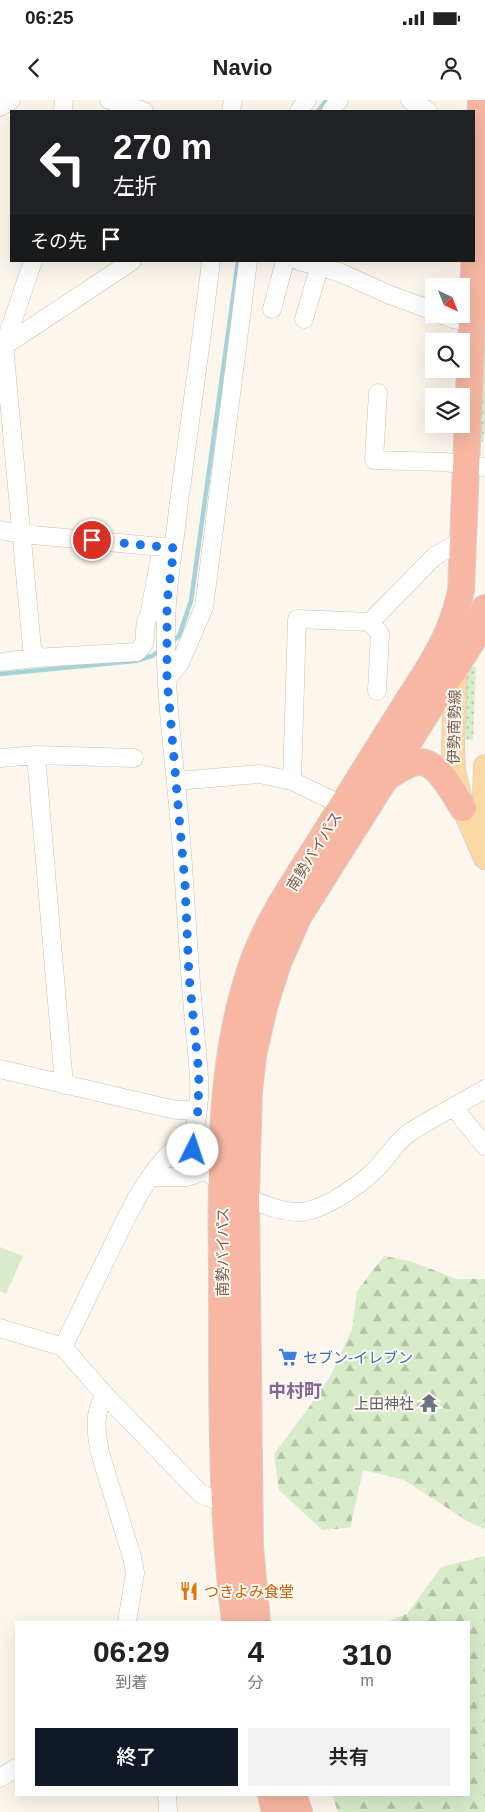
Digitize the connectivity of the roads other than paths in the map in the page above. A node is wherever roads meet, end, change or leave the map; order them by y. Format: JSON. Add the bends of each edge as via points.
{"nodes":[{"id":1,"x":11,"y":100,"type":"edge"},
{"id":2,"x":482,"y":100,"type":"edge"},
{"id":3,"x":114,"y":101,"type":"edge"},
{"id":4,"x":0,"y":107,"type":"edge"},
{"id":5,"x":141,"y":110,"type":"edge"},
{"id":6,"x":477,"y":132,"type":"edge"},
{"id":7,"x":475,"y":208,"type":"edge"},
{"id":8,"x":33,"y":262,"type":"edge"},
{"id":9,"x":130,"y":262,"type":"edge"},
{"id":10,"x":211,"y":262,"type":"edge"},
{"id":11,"x":248,"y":262,"type":"edge"},
{"id":12,"x":285,"y":262,"type":"edge"},
{"id":13,"x":474,"y":262,"type":"edge"},
{"id":14,"x":312,"y":264,"type":"edge"},
{"id":15,"x":272,"y":309,"type":"dead end"},
{"id":16,"x":425,"y":309,"type":"edge"},
{"id":17,"x":304,"y":319,"type":"dead end"},
{"id":18,"x":472,"y":322,"type":"joint"},
{"id":19,"x":4,"y":346,"type":"junction"},
{"id":20,"x":378,"y":393,"type":"dead end"},
{"id":21,"x":476,"y":466,"type":"edge"},
{"id":22,"x":0,"y":530,"type":"edge"},
{"id":23,"x":22,"y":534,"type":"junction"},
{"id":24,"x":463,"y":539,"type":"junction"},
{"id":25,"x":168,"y":548,"type":"junction"},
{"id":26,"x":461,"y":590,"type":"junction"},
{"id":27,"x":485,"y":608,"type":"edge"},
{"id":28,"x":370,"y":622,"type":"junction"},
{"id":29,"x":38,"y":658,"type":"junction"},
{"id":30,"x":0,"y":662,"type":"edge"},
{"id":31,"x":455,"y":670,"type":"junction"},
{"id":32,"x":167,"y":672,"type":"junction"},
{"id":33,"x":377,"y":691,"type":"dead end"},
{"id":34,"x":36,"y":754,"type":"junction"},
{"id":35,"x":0,"y":758,"type":"edge"},
{"id":36,"x":134,"y":758,"type":"dead end"},
{"id":37,"x":485,"y":766,"type":"edge"},
{"id":38,"x":388,"y":777,"type":"junction"},
{"id":39,"x":292,"y":781,"type":"junction"},
{"id":40,"x":176,"y":782,"type":"junction"},
{"id":41,"x":342,"y":806,"type":"junction"},
{"id":42,"x":463,"y":808,"type":"junction"},
{"id":43,"x":484,"y":837,"type":"edge"},
{"id":44,"x":485,"y":858,"type":"edge"},
{"id":45,"x":0,"y":1070,"type":"edge"},
{"id":46,"x":64,"y":1085,"type":"junction"},
{"id":47,"x":485,"y":1090,"type":"edge"},
{"id":48,"x":454,"y":1108,"type":"junction"},
{"id":49,"x":198,"y":1110,"type":"junction"},
{"id":50,"x":194,"y":1133,"type":"junction"},
{"id":51,"x":485,"y":1146,"type":"edge"},
{"id":52,"x":151,"y":1177,"type":"junction"},
{"id":53,"x":214,"y":1177,"type":"junction"},
{"id":54,"x":246,"y":1196,"type":"junction"},
{"id":55,"x":0,"y":1328,"type":"edge"},
{"id":56,"x":63,"y":1346,"type":"junction"},
{"id":57,"x":105,"y":1395,"type":"junction"},
{"id":58,"x":250,"y":1499,"type":"junction"},
{"id":59,"x":224,"y":1501,"type":"junction"},
{"id":60,"x":127,"y":1621,"type":"edge"},
{"id":61,"x":235,"y":1621,"type":"edge"},
{"id":62,"x":257,"y":1621,"type":"edge"},
{"id":63,"x":15,"y":1769,"type":"edge"},
{"id":64,"x":0,"y":1778,"type":"edge"},
{"id":65,"x":167,"y":1796,"type":"edge"},
{"id":66,"x":271,"y":1796,"type":"edge"},
{"id":67,"x":293,"y":1796,"type":"edge"},
{"id":68,"x":168,"y":1812,"type":"edge"},
{"id":69,"x":276,"y":1812,"type":"edge"},
{"id":70,"x":298,"y":1812,"type":"edge"}],
"edges":[{"from":1,"to":4,"type":"street"},
{"from":2,"to":6,"type":"highway","name":"南勢バイパス"},
{"from":3,"to":5,"type":"street"},
{"from":6,"to":7,"type":"highway","name":"南勢バイパス"},
{"from":8,"to":19,"type":"street"},
{"from":9,"to":19,"type":"street"},
{"from":10,"to":25,"type":"street"},
{"from":11,"to":32,"type":"street","via":[[204,607],[180,663]]},
{"from":12,"to":15,"type":"street"},
{"from":13,"to":18,"type":"highway","name":"南勢バイパス"},
{"from":14,"to":16,"type":"street"},
{"from":14,"to":17,"type":"street"},
{"from":18,"to":21,"type":"highway","name":"南勢バイパス"},
{"from":19,"to":23,"type":"street"},
{"from":20,"to":21,"type":"street","via":[[374,460]]},
{"from":21,"to":24,"type":"highway","name":"南勢バイパス"},
{"from":22,"to":23,"type":"street"},
{"from":23,"to":25,"type":"street"},
{"from":23,"to":29,"type":"street","via":[[32,648]]},
{"from":24,"to":26,"type":"highway","name":"南勢バイパス"},
{"from":24,"to":28,"type":"street","via":[[434,557]]},
{"from":25,"to":29,"type":"street","via":[[146,619],[142,648],[136,652]]},
{"from":25,"to":32,"type":"street"},
{"from":26,"to":31,"type":"main road","name":"伊勢南勢線"},
{"from":26,"to":41,"type":"highway","name":"南勢バイパス","via":[[456,614],[445,640]]},
{"from":27,"to":31,"type":"highway","name":"南勢バイパス","via":[[472,641]]},
{"from":28,"to":33,"type":"street","via":[[380,634]]},
{"from":28,"to":39,"type":"street","via":[[297,619]]},
{"from":29,"to":30,"type":"street"},
{"from":31,"to":38,"type":"highway","name":"南勢バイパス"},
{"from":31,"to":42,"type":"main road","name":"伊勢南勢線","via":[[452,748]]},
{"from":32,"to":40,"type":"street"},
{"from":34,"to":35,"type":"street"},
{"from":34,"to":36,"type":"street"},
{"from":34,"to":46,"type":"street"},
{"from":37,"to":43,"type":"main road"},
{"from":38,"to":42,"type":"highway","via":[[405,766],[420,762],[428,764],[445,780]]},
{"from":38,"to":54,"type":"highway","name":"南勢バイパス","via":[[298,917],[269,988],[253,1055],[249,1091]]},
{"from":39,"to":40,"type":"street","via":[[260,774]]},
{"from":39,"to":41,"type":"street"},
{"from":40,"to":49,"type":"street","via":[[199,1074]]},
{"from":41,"to":53,"type":"highway","name":"南勢バイパス","via":[[279,907],[252,966],[237,1014]]},
{"from":42,"to":44,"type":"main road","name":"伊勢南勢線"},
{"from":45,"to":46,"type":"street"},
{"from":46,"to":49,"type":"street","via":[[176,1110]]},
{"from":47,"to":48,"type":"street"},
{"from":48,"to":51,"type":"street"},
{"from":48,"to":54,"type":"street","via":[[408,1134],[362,1183],[313,1209],[288,1211]]},
{"from":49,"to":50,"type":"street"},
{"from":50,"to":52,"type":"street","via":[[172,1150]]},
{"from":50,"to":53,"type":"street","via":[[193,1150],[200,1164]]},
{"from":52,"to":53,"type":"street"},
{"from":52,"to":56,"type":"street","via":[[135,1200]]},
{"from":53,"to":54,"type":"street"},
{"from":53,"to":59,"type":"highway","name":"南勢バイパス"},
{"from":54,"to":58,"type":"highway","name":"南勢バイパス"},
{"from":55,"to":56,"type":"street"},
{"from":56,"to":57,"type":"street"},
{"from":57,"to":59,"type":"street","via":[[201,1494]]},
{"from":57,"to":60,"type":"street","via":[[97,1412],[97,1437],[135,1573]]},
{"from":58,"to":59,"type":"street"},
{"from":58,"to":62,"type":"highway","name":"南勢バイパス","via":[[250,1565]]},
{"from":59,"to":61,"type":"highway","name":"南勢バイパス"},
{"from":63,"to":64,"type":"street"},
{"from":65,"to":68,"type":"street"},
{"from":66,"to":69,"type":"highway"},
{"from":67,"to":70,"type":"highway"}]}
